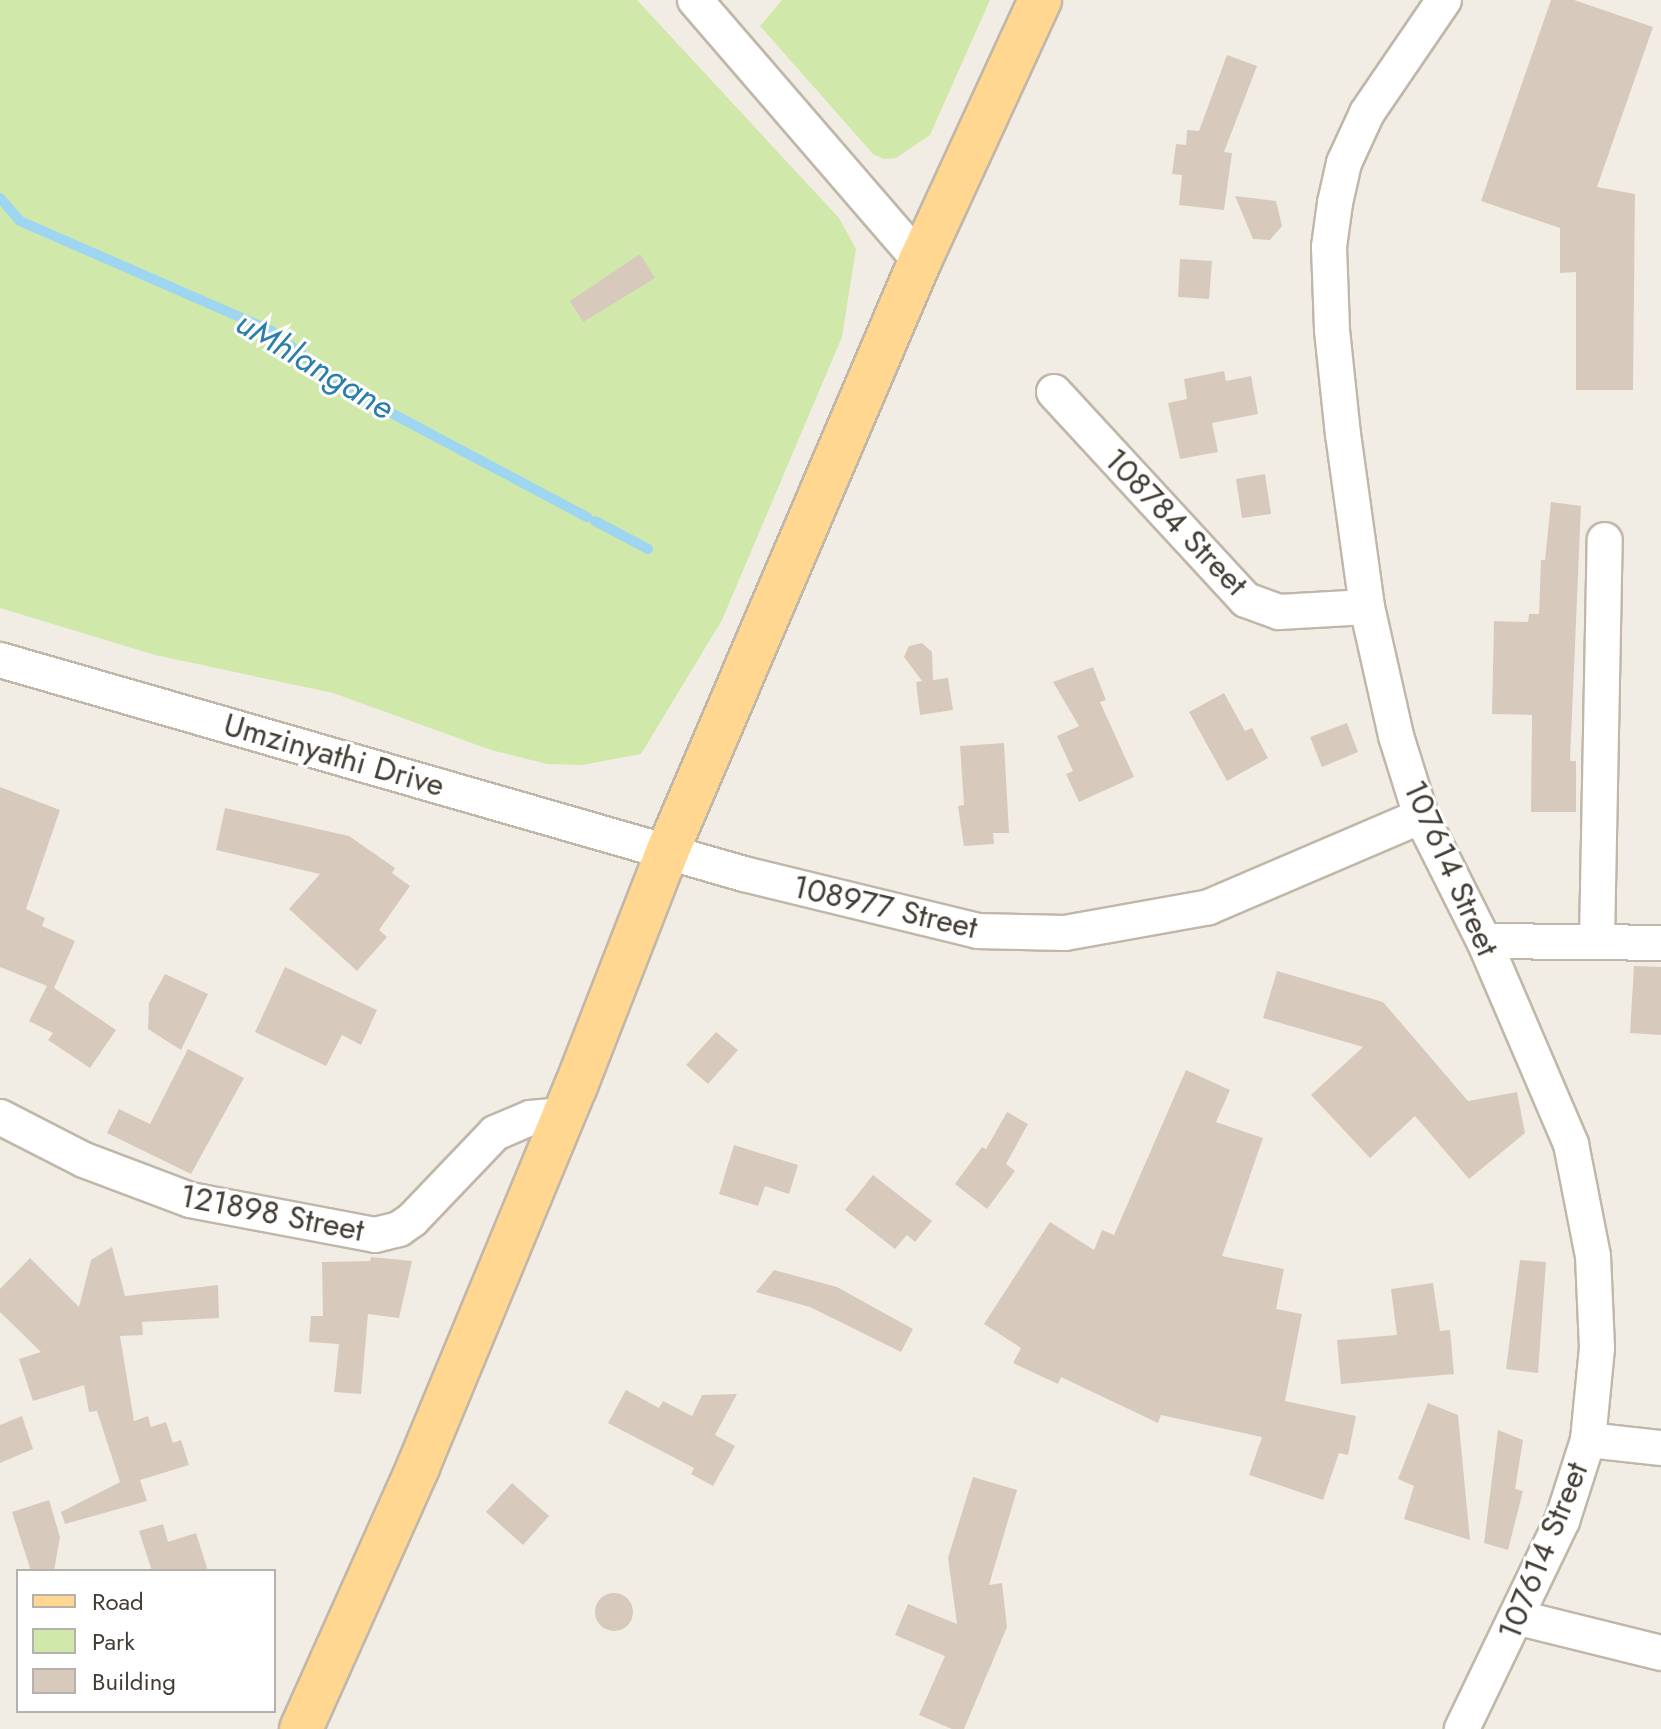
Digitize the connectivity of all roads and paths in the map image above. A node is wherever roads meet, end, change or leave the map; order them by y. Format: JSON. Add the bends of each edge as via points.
{"nodes":[{"id":1,"x":695,"y":0,"type":"edge"},
{"id":2,"x":1040,"y":0,"type":"edge"},
{"id":3,"x":1444,"y":0,"type":"edge"},
{"id":4,"x":920,"y":261,"type":"junction"},
{"id":5,"x":1054,"y":392,"type":"dead end"},
{"id":6,"x":1605,"y":540,"type":"dead end"},
{"id":7,"x":1367,"y":607,"type":"junction"},
{"id":8,"x":0,"y":660,"type":"edge"},
{"id":9,"x":1421,"y":816,"type":"junction"},
{"id":10,"x":668,"y":850,"type":"junction"},
{"id":11,"x":1484,"y":941,"type":"junction"},
{"id":12,"x":1597,"y":941,"type":"junction"},
{"id":13,"x":1661,"y":943,"type":"edge"},
{"id":14,"x":564,"y":1115,"type":"junction"},
{"id":15,"x":0,"y":1117,"type":"edge"},
{"id":16,"x":1588,"y":1440,"type":"junction"},
{"id":17,"x":1661,"y":1448,"type":"edge"},
{"id":18,"x":1520,"y":1618,"type":"junction"},
{"id":19,"x":1661,"y":1653,"type":"edge"},
{"id":20,"x":301,"y":1729,"type":"edge"},
{"id":21,"x":1462,"y":1729,"type":"edge"}],
"edges":[{"from":1,"to":4,"type":"street"},
{"from":2,"to":4,"type":"main road"},
{"from":3,"to":7,"type":"street","name":"107614 Street","via":[[1367,113],[1344,163],[1329,247],[1332,330]]},
{"from":4,"to":10,"type":"main road"},
{"from":5,"to":7,"type":"street","name":"108784 Street","via":[[1246,600],[1279,612]]},
{"from":6,"to":12,"type":"street"},
{"from":7,"to":9,"type":"street","name":"107614 Street","via":[[1396,736]]},
{"from":8,"to":10,"type":"street","name":"Umzinyathi Drive"},
{"from":9,"to":10,"type":"street","name":"108977 Street","via":[[1209,907],[1065,933],[977,931]]},
{"from":9,"to":11,"type":"street","name":"107614 Street"},
{"from":10,"to":14,"type":"main road"},
{"from":11,"to":12,"type":"street"},
{"from":11,"to":16,"type":"street","name":"107614 Street","via":[[1571,1144],[1582,1185],[1593,1256],[1597,1348]]},
{"from":12,"to":13,"type":"street"},
{"from":14,"to":15,"type":"street","name":"121898 Street","via":[[530,1118],[495,1133],[412,1220],[375,1235],[190,1200],[84,1160]]},
{"from":14,"to":20,"type":"main road","via":[[418,1467]]},
{"from":16,"to":17,"type":"street"},
{"from":16,"to":18,"type":"street","name":"107614 Street","via":[[1562,1521]]},
{"from":18,"to":19,"type":"street"},
{"from":18,"to":21,"type":"street","name":"107614 Street"}]}
